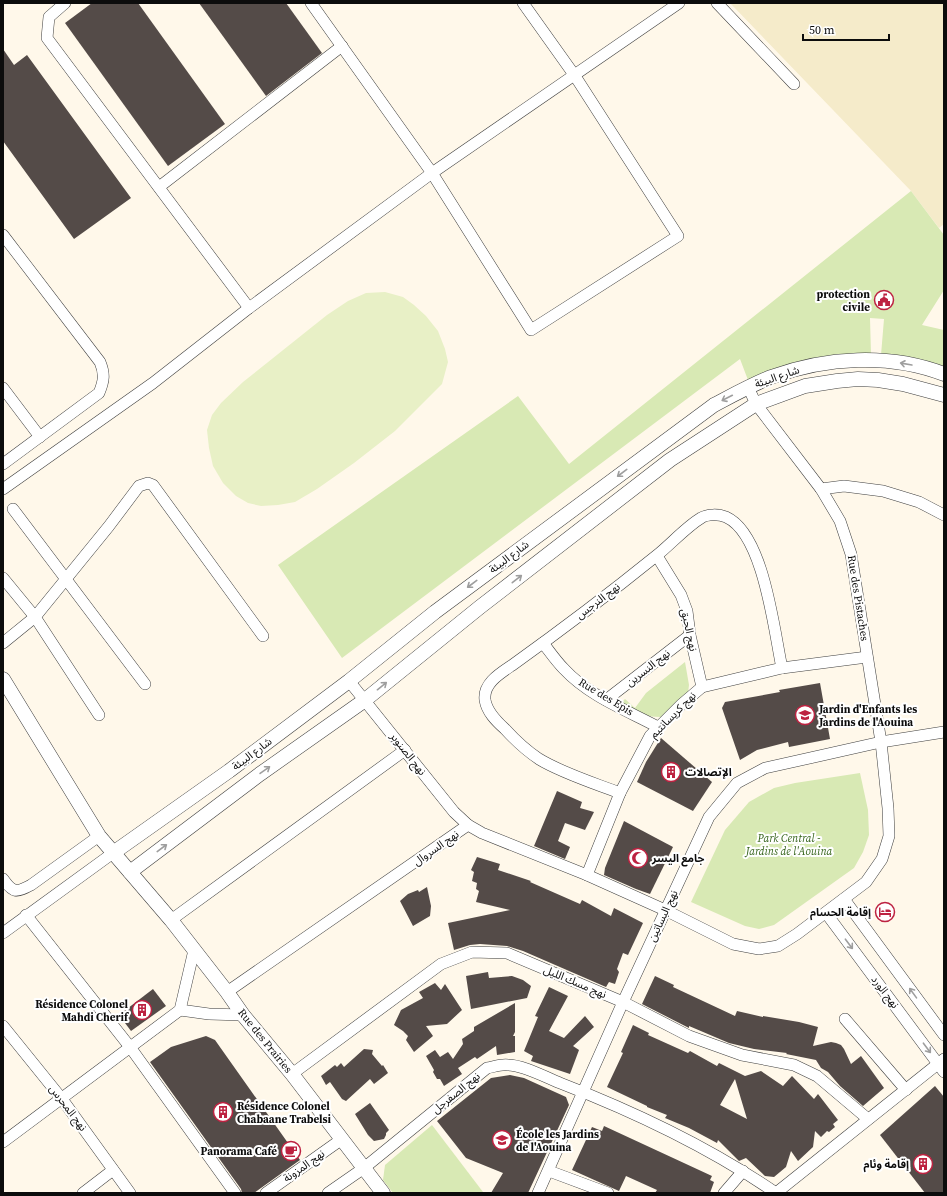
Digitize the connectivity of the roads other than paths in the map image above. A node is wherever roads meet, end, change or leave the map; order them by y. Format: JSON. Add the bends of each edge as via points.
{"nodes":[{"id":1,"x":66,"y":3,"type":"edge"},
{"id":2,"x":311,"y":3,"type":"edge"},
{"id":3,"x":523,"y":3,"type":"edge"},
{"id":4,"x":679,"y":3,"type":"edge"},
{"id":5,"x":717,"y":3,"type":"edge"},
{"id":6,"x":342,"y":46,"type":"junction"},
{"id":7,"x":575,"y":76,"type":"junction"},
{"id":8,"x":794,"y":84,"type":"dead end"},
{"id":9,"x":432,"y":173,"type":"junction"},
{"id":10,"x":159,"y":187,"type":"junction"},
{"id":11,"x":3,"y":235,"type":"edge"},
{"id":12,"x":249,"y":308,"type":"junction"},
{"id":13,"x":944,"y":374,"type":"edge"},
{"id":14,"x":748,"y":387,"type":"junction"},
{"id":15,"x":3,"y":388,"type":"edge"},
{"id":16,"x":944,"y":395,"type":"edge"},
{"id":17,"x":756,"y":404,"type":"junction"},
{"id":18,"x":40,"y":437,"type":"junction"},
{"id":19,"x":3,"y":464,"type":"edge"},
{"id":20,"x":3,"y":489,"type":"edge"},
{"id":21,"x":821,"y":489,"type":"junction"},
{"id":22,"x":13,"y":509,"type":"dead end"},
{"id":23,"x":944,"y":515,"type":"edge"},
{"id":24,"x":657,"y":556,"type":"junction"},
{"id":25,"x":3,"y":578,"type":"edge"},
{"id":26,"x":65,"y":580,"type":"junction"},
{"id":27,"x":35,"y":617,"type":"junction"},
{"id":28,"x":690,"y":635,"type":"junction"},
{"id":29,"x":263,"y":636,"type":"dead end"},
{"id":30,"x":3,"y":643,"type":"edge"},
{"id":31,"x":543,"y":643,"type":"junction"},
{"id":32,"x":867,"y":657,"type":"junction"},
{"id":33,"x":782,"y":668,"type":"junction"},
{"id":34,"x":3,"y":679,"type":"edge"},
{"id":35,"x":349,"y":682,"type":"junction"},
{"id":36,"x":145,"y":684,"type":"dead end"},
{"id":37,"x":702,"y":687,"type":"junction"},
{"id":38,"x":365,"y":700,"type":"junction"},
{"id":39,"x":606,"y":700,"type":"junction"},
{"id":40,"x":99,"y":714,"type":"dead end"},
{"id":41,"x":658,"y":727,"type":"junction"},
{"id":42,"x":944,"y":732,"type":"edge"},
{"id":43,"x":881,"y":742,"type":"junction"},
{"id":44,"x":405,"y":750,"type":"junction"},
{"id":45,"x":620,"y":793,"type":"junction"},
{"id":46,"x":468,"y":825,"type":"junction"},
{"id":47,"x":99,"y":836,"type":"junction"},
{"id":48,"x":113,"y":853,"type":"junction"},
{"id":49,"x":130,"y":872,"type":"junction"},
{"id":50,"x":587,"y":875,"type":"junction"},
{"id":51,"x":3,"y":879,"type":"edge"},
{"id":52,"x":844,"y":899,"type":"junction"},
{"id":53,"x":665,"y":910,"type":"junction"},
{"id":54,"x":826,"y":913,"type":"junction"},
{"id":55,"x":26,"y":915,"type":"junction"},
{"id":56,"x":171,"y":920,"type":"junction"},
{"id":57,"x":3,"y":932,"type":"edge"},
{"id":58,"x":194,"y":950,"type":"junction"},
{"id":59,"x":227,"y":992,"type":"junction"},
{"id":60,"x":623,"y":1002,"type":"junction"},
{"id":61,"x":180,"y":1010,"type":"junction"},
{"id":62,"x":243,"y":1015,"type":"junction"},
{"id":63,"x":845,"y":1019,"type":"dead end"},
{"id":64,"x":3,"y":1026,"type":"edge"},
{"id":65,"x":944,"y":1035,"type":"edge"},
{"id":66,"x":7,"y":1038,"type":"edge"},
{"id":67,"x":130,"y":1046,"type":"junction"},
{"id":68,"x":942,"y":1065,"type":"edge"},
{"id":69,"x":292,"y":1074,"type":"junction"},
{"id":70,"x":906,"y":1090,"type":"junction"},
{"id":71,"x":584,"y":1092,"type":"junction"},
{"id":72,"x":62,"y":1099,"type":"junction"},
{"id":73,"x":868,"y":1119,"type":"junction"},
{"id":74,"x":342,"y":1139,"type":"junction"},
{"id":75,"x":3,"y":1142,"type":"edge"},
{"id":76,"x":364,"y":1168,"type":"junction"},
{"id":77,"x":113,"y":1170,"type":"junction"},
{"id":78,"x":548,"y":1170,"type":"junction"},
{"id":79,"x":743,"y":1171,"type":"junction"},
{"id":80,"x":83,"y":1193,"type":"edge"},
{"id":81,"x":130,"y":1193,"type":"edge"},
{"id":82,"x":235,"y":1193,"type":"edge"},
{"id":83,"x":266,"y":1193,"type":"edge"},
{"id":84,"x":328,"y":1193,"type":"edge"},
{"id":85,"x":383,"y":1193,"type":"edge"},
{"id":86,"x":538,"y":1193,"type":"edge"},
{"id":87,"x":608,"y":1193,"type":"edge"},
{"id":88,"x":724,"y":1193,"type":"edge"},
{"id":89,"x":776,"y":1193,"type":"edge"}],
"edges":[{"from":1,"to":10,"type":"street","via":[[49,17],[48,38]]},
{"from":2,"to":6,"type":"street"},
{"from":3,"to":7,"type":"street"},
{"from":4,"to":7,"type":"street"},
{"from":5,"to":8,"type":"street"},
{"from":6,"to":9,"type":"street"},
{"from":6,"to":10,"type":"street"},
{"from":7,"to":9,"type":"street"},
{"from":7,"to":9,"type":"street","via":[[678,236],[531,330]]},
{"from":9,"to":12,"type":"street"},
{"from":10,"to":12,"type":"street"},
{"from":11,"to":18,"type":"street","via":[[100,362],[104,371],[104,381],[99,393]]},
{"from":12,"to":20,"type":"street","via":[[153,383]]},
{"from":13,"to":14,"type":"street","name":"شارع البيئة","one_way":true,"via":[[908,364],[859,360],[791,371]]},
{"from":14,"to":17,"type":"street","name":"Rue des Pistaches"},
{"from":14,"to":35,"type":"street","name":"شارع البيئة","one_way":true,"via":[[714,404],[435,612]]},
{"from":15,"to":18,"type":"street"},
{"from":16,"to":17,"type":"street","name":"شارع البيئة","via":[[903,384],[858,379],[805,386]]},
{"from":17,"to":21,"type":"street","name":"Rue des Pistaches"},
{"from":38,"to":17,"type":"street","name":"شارع البيئة","one_way":true,"via":[[670,460]]},
{"from":18,"to":19,"type":"street"},
{"from":21,"to":23,"type":"street","via":[[844,486],[883,491],[919,502]]},
{"from":21,"to":32,"type":"street","name":"Rue des Pistaches","via":[[840,521],[851,554]]},
{"from":22,"to":26,"type":"street"},
{"from":24,"to":28,"type":"street","name":"نهج الحبق","via":[[681,595],[687,611]]},
{"from":24,"to":31,"type":"street","name":"نهج النرجس"},
{"from":24,"to":33,"type":"street","name":"نهج النرجس","via":[[702,517],[719,515],[736,524],[756,554],[764,576]]},
{"from":25,"to":27,"type":"street"},
{"from":26,"to":27,"type":"street"},
{"from":26,"to":29,"type":"street","via":[[139,486],[148,483],[153,485]]},
{"from":26,"to":36,"type":"street"},
{"from":27,"to":30,"type":"street"},
{"from":27,"to":40,"type":"street"},
{"from":28,"to":37,"type":"street","name":"نهج الحبق"},
{"from":28,"to":39,"type":"street","name":"نهج النسرين"},
{"from":31,"to":39,"type":"street","name":"Rue des Epis","via":[[565,670],[582,685]]},
{"from":31,"to":45,"type":"street","name":"نهج النرجس","via":[[491,681],[486,689],[488,710],[515,740],[539,759]]},
{"from":32,"to":33,"type":"street","name":"نهج كريسانتيم"},
{"from":32,"to":43,"type":"street","name":"Rue des Pistaches"},
{"from":33,"to":37,"type":"street","name":"نهج كريسانتيم"},
{"from":34,"to":47,"type":"street","name":"Rue des Prairies"},
{"from":35,"to":38,"type":"street","name":"نهج الصنوبر"},
{"from":35,"to":48,"type":"street","name":"شارع البيئة"},
{"from":37,"to":41,"type":"street","name":"نهج كريسانتيم"},
{"from":38,"to":44,"type":"street","name":"نهج الصنوبر"},
{"from":49,"to":38,"type":"street","name":"شارع البيئة","one_way":true,"via":[[260,774]]},
{"from":39,"to":41,"type":"street","name":"Rue des Epis"},
{"from":41,"to":45,"type":"street","name":"نهج كريسانتيم","via":[[650,736]]},
{"from":42,"to":43,"type":"street","name":"نهج البساتين"},
{"from":43,"to":52,"type":"street","name":"Rue des Pistaches","via":[[889,836],[882,859],[866,882]]},
{"from":43,"to":53,"type":"street","name":"نهج البساتين","via":[[765,768],[737,783],[709,817]]},
{"from":44,"to":46,"type":"street","name":"نهج الصنوبر","via":[[454,812]]},
{"from":44,"to":56,"type":"street"},
{"from":45,"to":50,"type":"street","name":"نهج كريسانتيم"},
{"from":46,"to":50,"type":"street","name":"نهج السروال"},
{"from":46,"to":59,"type":"street","name":"نهج السروال"},
{"from":47,"to":48,"type":"street","name":"Rue des Prairies"},
{"from":47,"to":51,"type":"street","via":[[31,886],[17,891],[10,889]]},
{"from":48,"to":49,"type":"street","name":"Rue des Prairies"},
{"from":48,"to":55,"type":"street"},
{"from":49,"to":56,"type":"street","name":"Rue des Prairies"},
{"from":50,"to":53,"type":"street","name":"نهج السروال"},
{"from":52,"to":54,"type":"street","name":"Rue des Pistaches"},
{"from":65,"to":52,"type":"street","name":"نهج الورد","one_way":true},
{"from":53,"to":54,"type":"street","name":"نهج السروال","via":[[733,944],[759,949],[778,946]]},
{"from":53,"to":60,"type":"street","name":"نهج البساتين"},
{"from":54,"to":68,"type":"street","name":"نهج الورد","one_way":true},
{"from":55,"to":57,"type":"street"},
{"from":55,"to":67,"type":"street"},
{"from":56,"to":58,"type":"street","name":"Rue des Prairies"},
{"from":58,"to":59,"type":"street","name":"Rue des Prairies"},
{"from":58,"to":61,"type":"street"},
{"from":59,"to":62,"type":"street","name":"Rue des Prairies"},
{"from":60,"to":69,"type":"street","name":"نهج مسك الليل","via":[[507,953],[472,952],[441,964]]},
{"from":60,"to":71,"type":"street","name":"نهج البساتين"},
{"from":60,"to":73,"type":"street","name":"نهج مسك الليل","via":[[689,1036],[742,1055],[794,1065],[817,1076]]},
{"from":61,"to":62,"type":"street"},
{"from":61,"to":67,"type":"street"},
{"from":62,"to":69,"type":"street","name":"Rue des Prairies"},
{"from":63,"to":70,"type":"street"},
{"from":64,"to":66,"type":"street","name":"نهج المحرس"},
{"from":66,"to":72,"type":"street","name":"نهج المحرس"},
{"from":67,"to":72,"type":"street"},
{"from":67,"to":82,"type":"street"},
{"from":68,"to":70,"type":"street"},
{"from":69,"to":74,"type":"street","name":"Rue des Prairies"},
{"from":70,"to":73,"type":"street"},
{"from":71,"to":76,"type":"street","name":"نهج الصفرجل","via":[[522,1068],[508,1065],[487,1068]]},
{"from":71,"to":78,"type":"street","name":"نهج البساتين"},
{"from":71,"to":79,"type":"street","name":"نهج الصفرجل","via":[[679,1135]]},
{"from":72,"to":75,"type":"street"},
{"from":72,"to":77,"type":"street","name":"نهج المحرس"},
{"from":73,"to":89,"type":"street"},
{"from":74,"to":76,"type":"street","name":"Rue des Prairies"},
{"from":74,"to":83,"type":"street","name":"نهج المزونة"},
{"from":76,"to":84,"type":"street","name":"نهج الصفرجل"},
{"from":76,"to":85,"type":"street","name":"Rue des Prairies"},
{"from":77,"to":80,"type":"street"},
{"from":77,"to":81,"type":"street","name":"نهج المحرس"},
{"from":78,"to":86,"type":"street","name":"نهج البساتين"},
{"from":78,"to":87,"type":"street"},
{"from":79,"to":88,"type":"street"},
{"from":79,"to":89,"type":"street","name":"نهج الصفرجل"}]}
